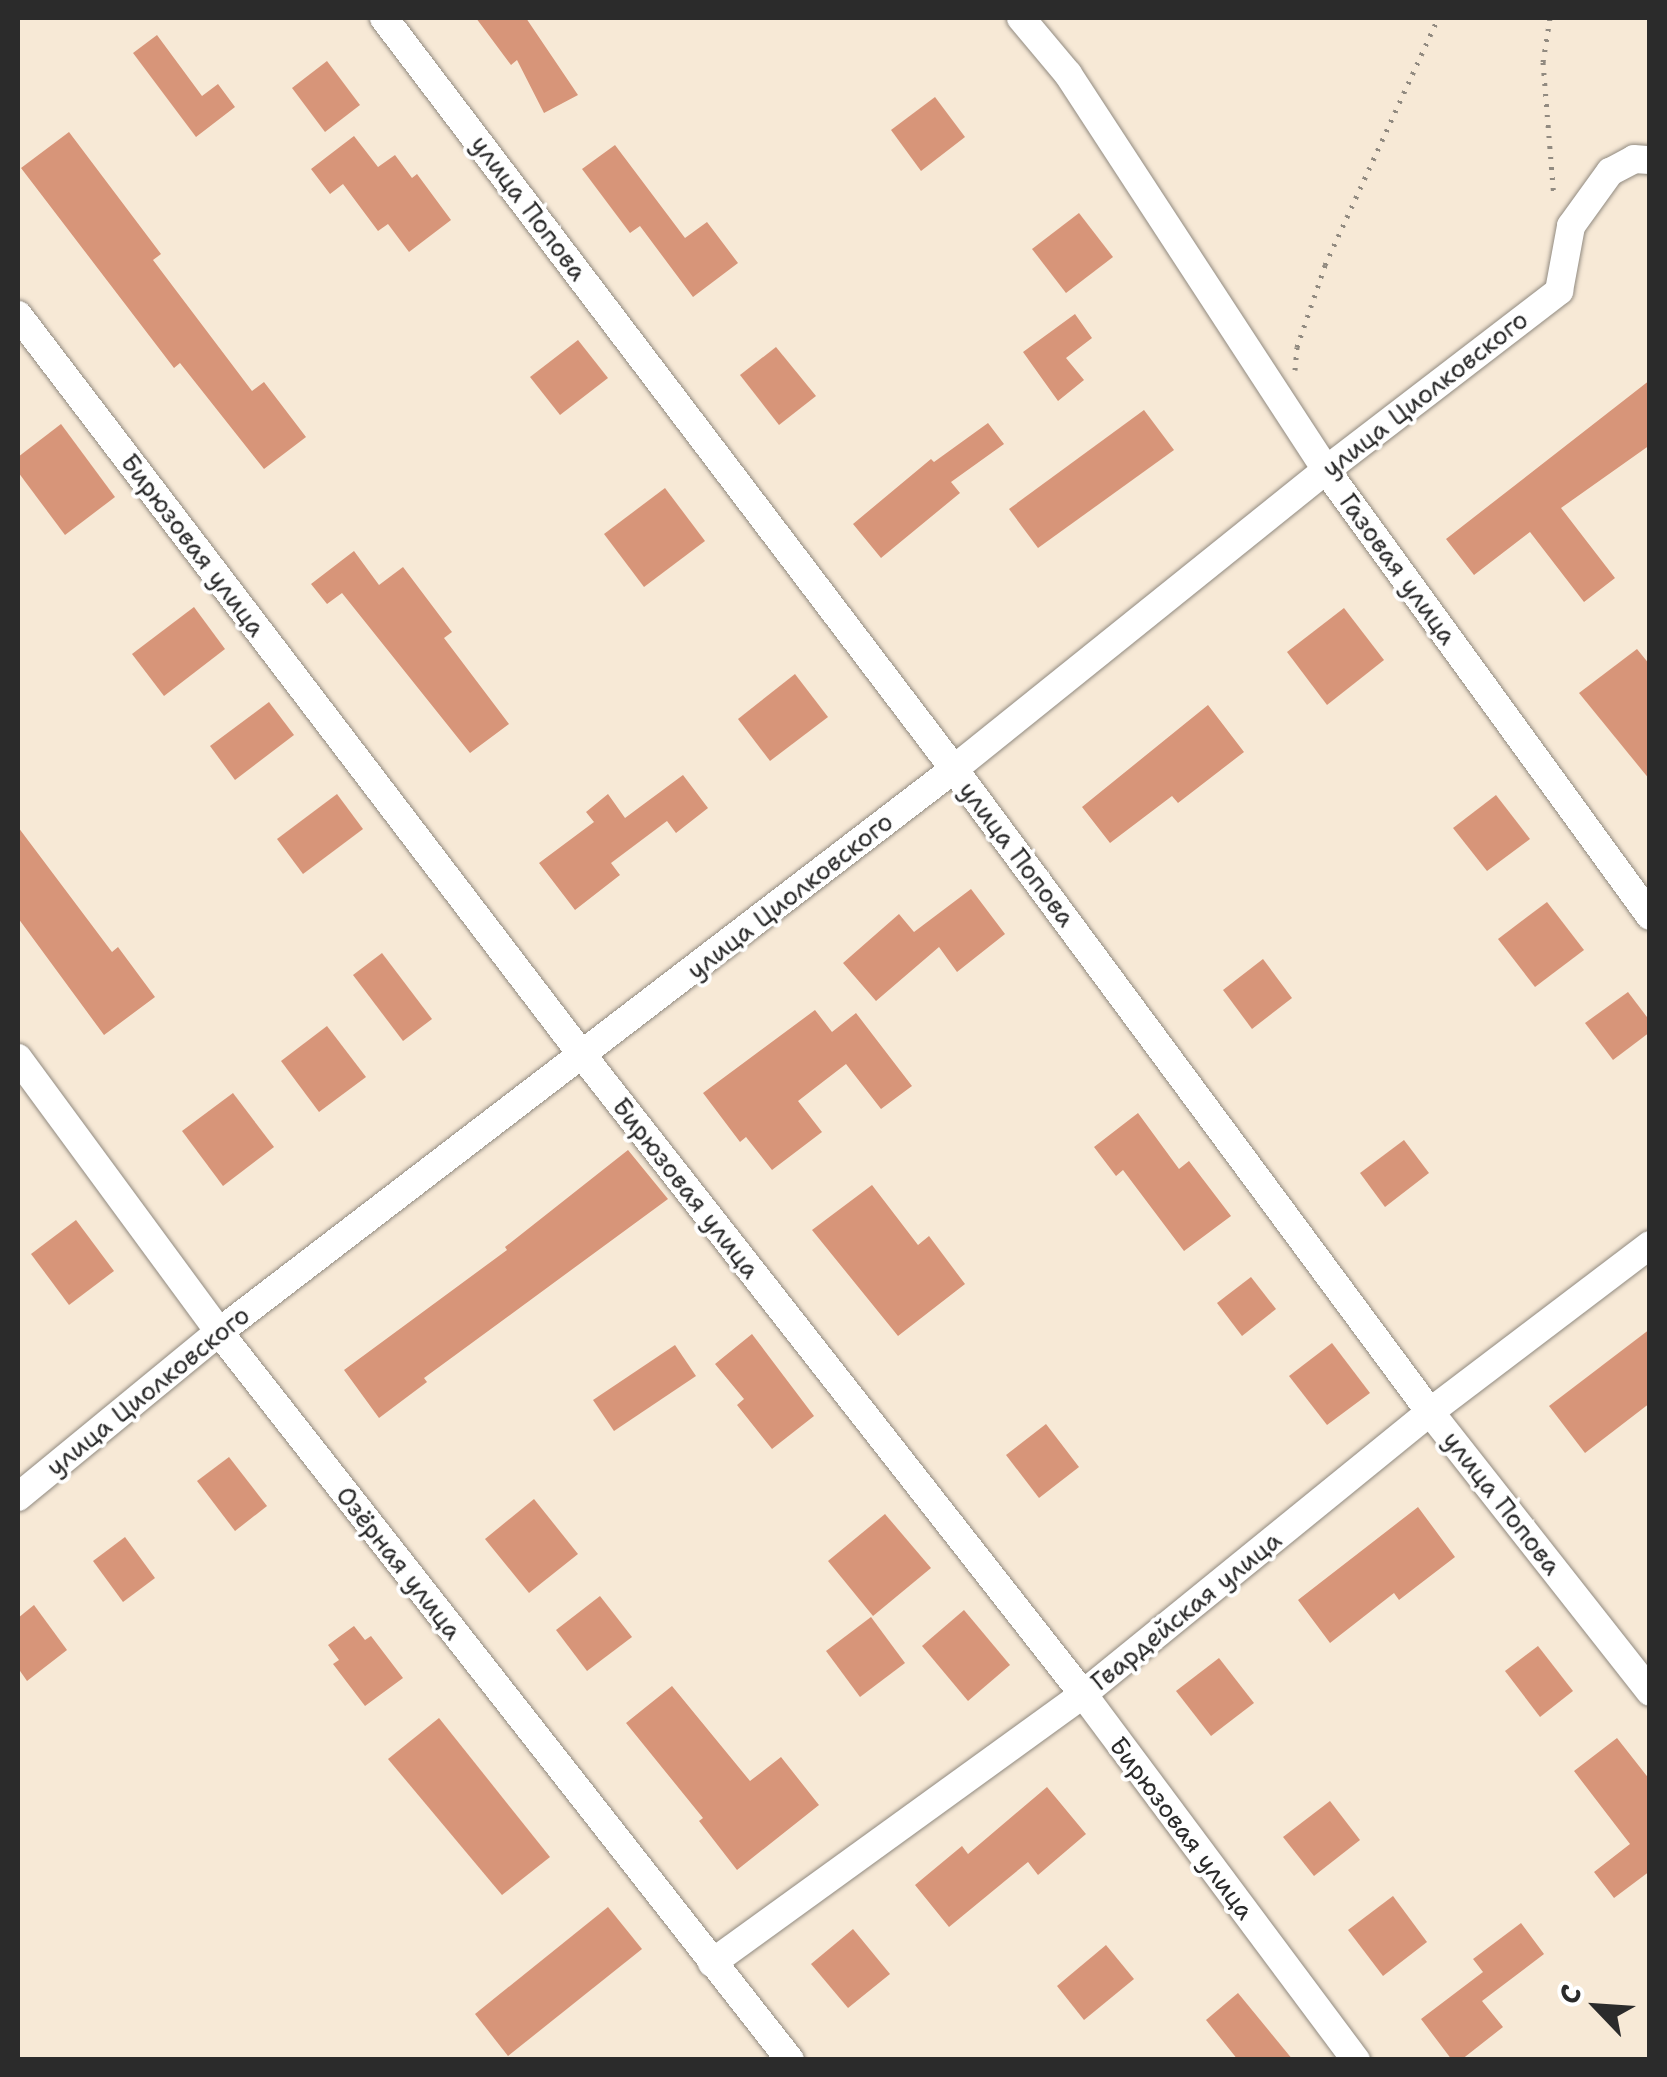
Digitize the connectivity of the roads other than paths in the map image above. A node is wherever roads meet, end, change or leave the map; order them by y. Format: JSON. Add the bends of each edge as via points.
{"nodes":[{"id":1,"x":384,"y":18,"type":"edge"},
{"id":2,"x":1022,"y":18,"type":"edge"},
{"id":3,"x":1650,"y":160,"type":"edge"},
{"id":4,"x":18,"y":315,"type":"edge"},
{"id":5,"x":1326,"y":470,"type":"junction"},
{"id":6,"x":954,"y":769,"type":"junction"},
{"id":7,"x":1650,"y":916,"type":"edge"},
{"id":8,"x":583,"y":1056,"type":"junction"},
{"id":9,"x":18,"y":1058,"type":"edge"},
{"id":10,"x":1650,"y":1245,"type":"edge"},
{"id":11,"x":219,"y":1332,"type":"junction"},
{"id":12,"x":1430,"y":1412,"type":"junction"},
{"id":13,"x":18,"y":1497,"type":"edge"},
{"id":14,"x":1650,"y":1692,"type":"edge"},
{"id":15,"x":1083,"y":1694,"type":"junction"},
{"id":16,"x":712,"y":1963,"type":"junction"},
{"id":17,"x":790,"y":2060,"type":"edge"},
{"id":18,"x":1356,"y":2060,"type":"edge"}],
"edges":[{"from":1,"to":6,"type":"street","name":"улица Попова"},
{"from":2,"to":5,"type":"street","name":"Газовая улица","via":[[1068,74]]},
{"from":3,"to":5,"type":"street","name":"улица Циолковского","via":[[1634,159],[1610,172],[1570,226],[1559,291]]},
{"from":4,"to":8,"type":"street","name":"Бирюзовая улица"},
{"from":5,"to":6,"type":"street","name":"улица Циолковского"},
{"from":5,"to":7,"type":"street","name":"Газовая улица"},
{"from":6,"to":8,"type":"street","name":"улица Циолковского"},
{"from":6,"to":12,"type":"street","name":"улица Попова"},
{"from":8,"to":11,"type":"street","name":"улица Циолковского"},
{"from":8,"to":15,"type":"street","name":"Бирюзовая улица"},
{"from":9,"to":11,"type":"street","name":"Озёрная улица"},
{"from":10,"to":12,"type":"street","name":"Гвардейская улица"},
{"from":11,"to":13,"type":"street","name":"улица Циолковского"},
{"from":11,"to":16,"type":"street","name":"Озёрная улица"},
{"from":12,"to":14,"type":"street","name":"улица Попова"},
{"from":12,"to":15,"type":"street","name":"Гвардейская улица"},
{"from":15,"to":16,"type":"street","name":"Гвардейская улица"},
{"from":15,"to":18,"type":"street","name":"Бирюзовая улица"},
{"from":16,"to":17,"type":"street","name":"Озёрная улица"}]}
